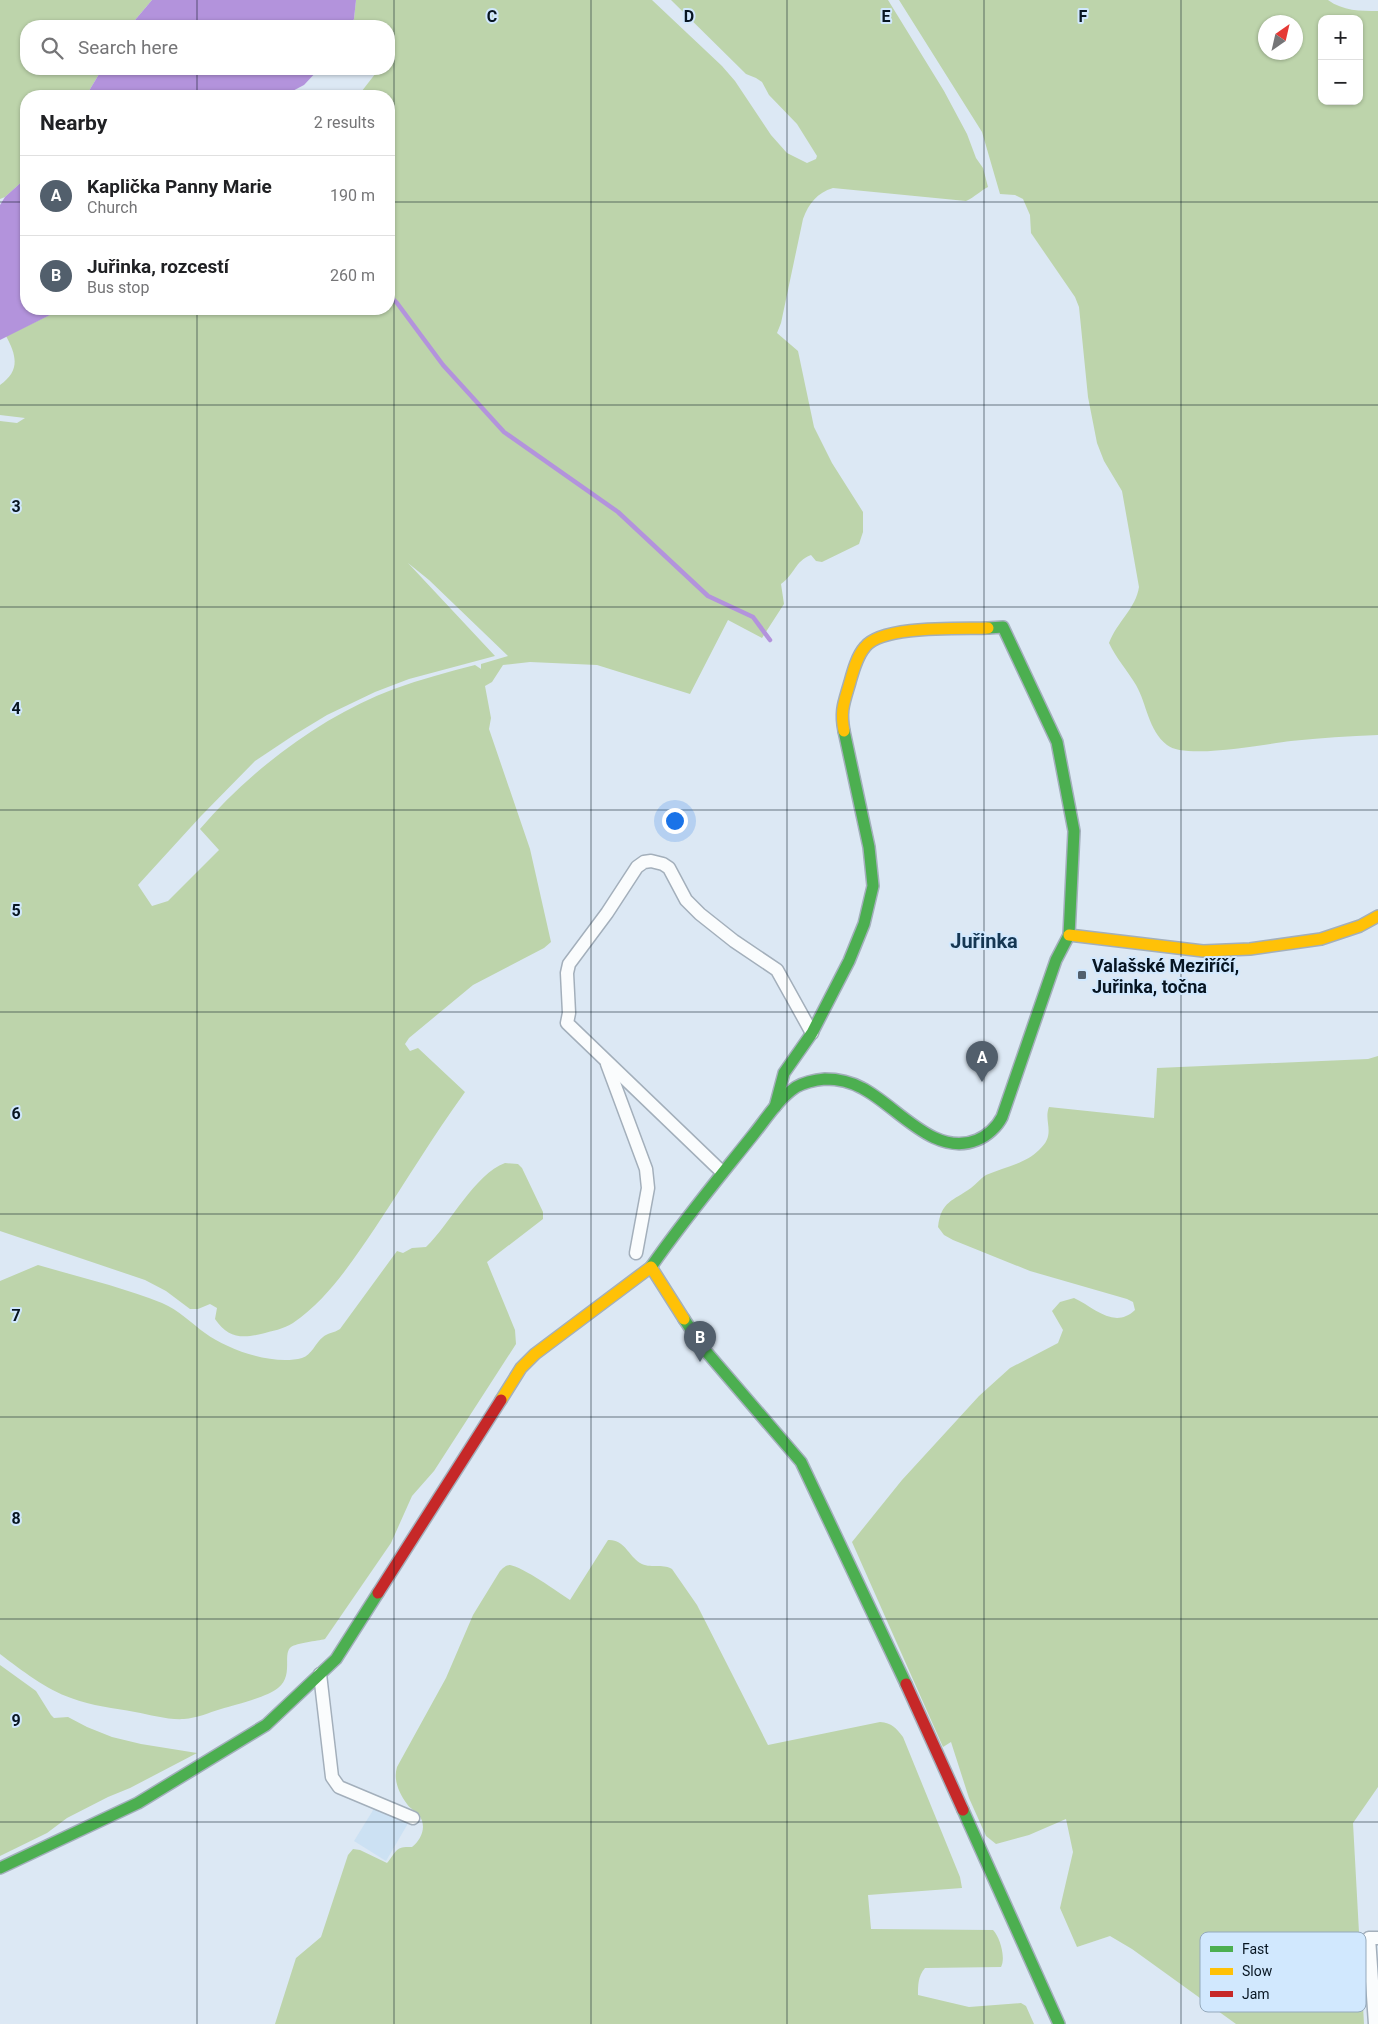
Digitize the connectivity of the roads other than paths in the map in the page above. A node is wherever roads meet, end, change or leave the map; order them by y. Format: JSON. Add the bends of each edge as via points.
{"nodes":[{"id":1,"x":1378,"y":916,"type":"edge"},
{"id":2,"x":1069,"y":935,"type":"junction"},
{"id":3,"x":812,"y":1034,"type":"junction"},
{"id":4,"x":607,"y":1063,"type":"junction"},
{"id":5,"x":775,"y":1107,"type":"junction"},
{"id":6,"x":722,"y":1172,"type":"junction"},
{"id":7,"x":636,"y":1253,"type":"dead end"},
{"id":8,"x":651,"y":1267,"type":"junction"},
{"id":9,"x":320,"y":1674,"type":"junction"},
{"id":10,"x":413,"y":1818,"type":"dead end"},
{"id":11,"x":0,"y":1868,"type":"edge"},
{"id":12,"x":1378,"y":1938,"type":"edge"},
{"id":13,"x":1059,"y":2024,"type":"edge"},
{"id":14,"x":1375,"y":2024,"type":"edge"}],
"edges":[{"from":1,"to":2,"type":"street","via":[[1360,926],[1320,939],[1250,949],[1203,951]]},
{"from":2,"to":3,"type":"street","via":[[1074,831],[1057,742],[1003,627],[886,634],[865,646],[854,668],[841,715],[868,838],[873,886],[853,952]]},
{"from":2,"to":5,"type":"street","via":[[1056,960],[1007,1104],[998,1124],[981,1139],[954,1144],[928,1136],[862,1088],[837,1079],[800,1084]]},
{"from":3,"to":4,"type":"street","via":[[777,970],[700,914],[686,900],[669,868],[658,861],[651,861],[637,866],[571,958],[566,974],[568,1023]]},
{"from":3,"to":5,"type":"street","via":[[784,1073]]},
{"from":4,"to":6,"type":"street","via":[[636,1087]]},
{"from":4,"to":7,"type":"street","via":[[646,1169],[648,1188]]},
{"from":5,"to":6,"type":"street"},
{"from":6,"to":8,"type":"street"},
{"from":8,"to":9,"type":"street","via":[[521,1368],[336,1659]]},
{"from":8,"to":13,"type":"street","via":[[704,1349],[801,1462],[905,1682]]},
{"from":9,"to":10,"type":"street","via":[[332,1777],[339,1787]]},
{"from":9,"to":11,"type":"street","via":[[266,1725],[146,1798]]},
{"from":12,"to":14,"type":"street","via":[[1369,1938]]}]}
